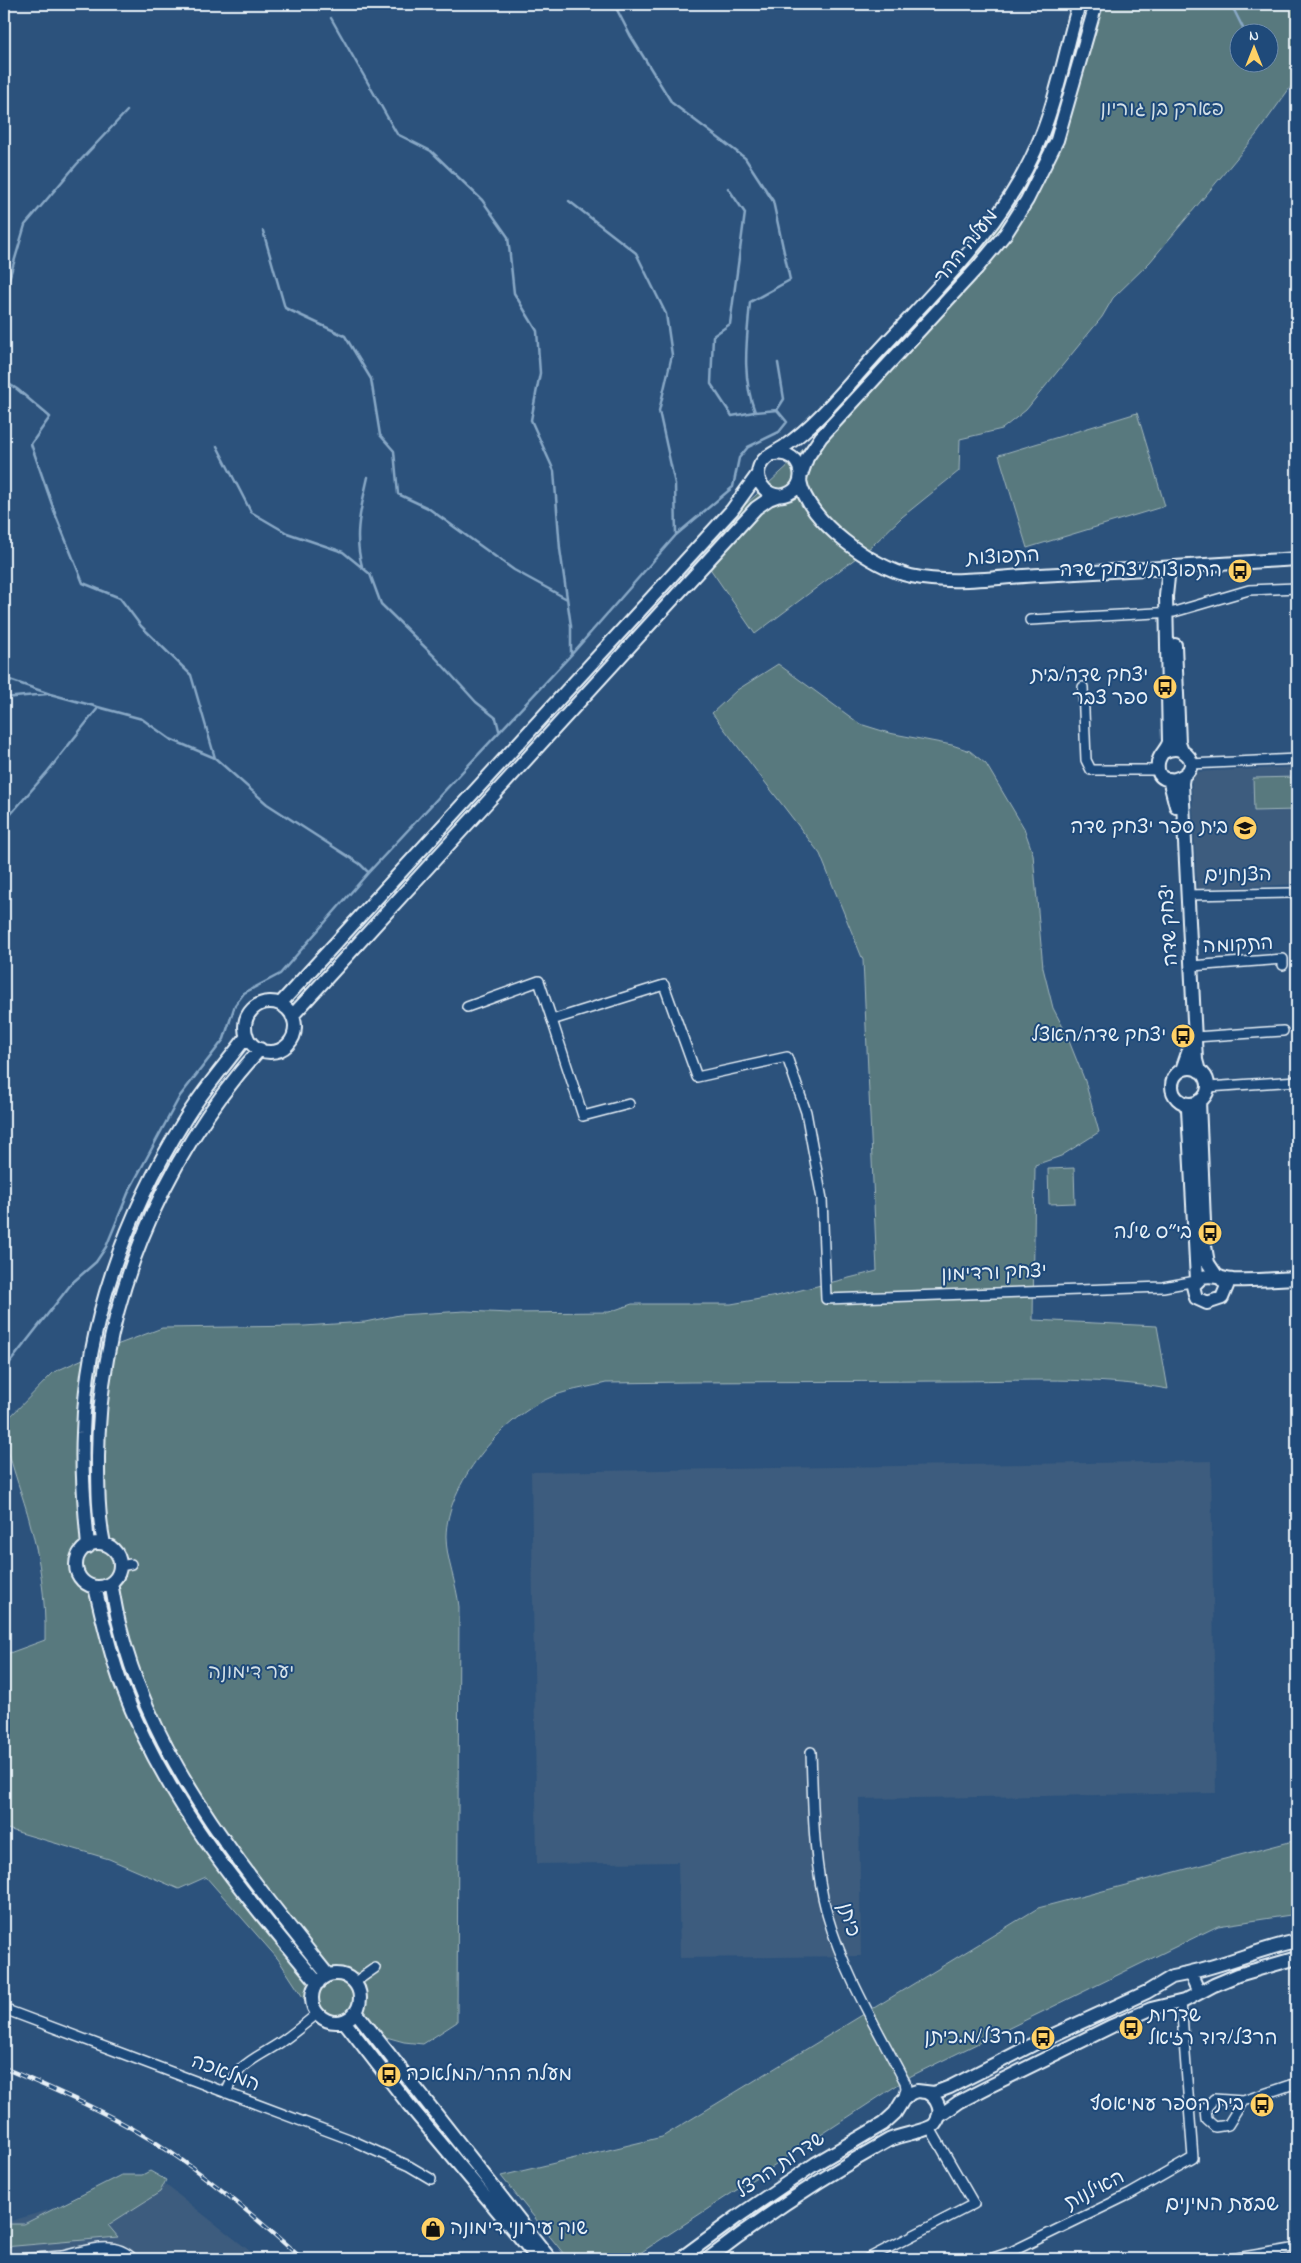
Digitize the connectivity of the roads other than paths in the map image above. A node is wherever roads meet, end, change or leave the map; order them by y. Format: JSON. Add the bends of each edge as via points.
{"nodes":[{"id":1,"x":1079,"y":4,"type":"edge"},
{"id":2,"x":1096,"y":4,"type":"edge"},
{"id":3,"x":774,"y":454,"type":"junction"},
{"id":4,"x":758,"y":474,"type":"junction"},
{"id":5,"x":800,"y":478,"type":"junction"},
{"id":6,"x":780,"y":495,"type":"junction"},
{"id":7,"x":820,"y":516,"type":"junction"},
{"id":8,"x":1297,"y":559,"type":"edge"},
{"id":9,"x":1169,"y":568,"type":"junction"},
{"id":10,"x":1297,"y":588,"type":"edge"},
{"id":11,"x":1170,"y":612,"type":"junction"},
{"id":12,"x":1030,"y":620,"type":"dead end"},
{"id":13,"x":1083,"y":687,"type":"dead end"},
{"id":14,"x":1182,"y":751,"type":"junction"},
{"id":15,"x":1164,"y":752,"type":"junction"},
{"id":16,"x":1297,"y":759,"type":"edge"},
{"id":17,"x":1190,"y":764,"type":"junction"},
{"id":18,"x":1159,"y":770,"type":"junction"},
{"id":19,"x":1183,"y":777,"type":"junction"},
{"id":20,"x":1169,"y":779,"type":"junction"},
{"id":21,"x":1290,"y":893,"type":"dead end"},
{"id":22,"x":1187,"y":895,"type":"junction"},
{"id":23,"x":1284,"y":965,"type":"dead end"},
{"id":24,"x":1191,"y":966,"type":"junction"},
{"id":25,"x":280,"y":1004,"type":"junction"},
{"id":26,"x":467,"y":1007,"type":"dead end"},
{"id":27,"x":292,"y":1016,"type":"junction"},
{"id":28,"x":552,"y":1020,"type":"junction"},
{"id":29,"x":1282,"y":1031,"type":"dead end"},
{"id":30,"x":247,"y":1036,"type":"junction"},
{"id":31,"x":1195,"y":1037,"type":"junction"},
{"id":32,"x":260,"y":1049,"type":"junction"},
{"id":33,"x":1182,"y":1070,"type":"junction"},
{"id":34,"x":1199,"y":1070,"type":"junction"},
{"id":35,"x":1297,"y":1081,"type":"edge"},
{"id":36,"x":1208,"y":1087,"type":"junction"},
{"id":37,"x":1199,"y":1101,"type":"junction"},
{"id":38,"x":1184,"y":1103,"type":"junction"},
{"id":39,"x":629,"y":1104,"type":"dead end"},
{"id":40,"x":1218,"y":1276,"type":"junction"},
{"id":41,"x":1297,"y":1278,"type":"edge"},
{"id":42,"x":1195,"y":1284,"type":"junction"},
{"id":43,"x":1297,"y":1286,"type":"edge"},
{"id":44,"x":1225,"y":1294,"type":"junction"},
{"id":45,"x":104,"y":1544,"type":"junction"},
{"id":46,"x":88,"y":1546,"type":"junction"},
{"id":47,"x":111,"y":1583,"type":"junction"},
{"id":48,"x":95,"y":1587,"type":"junction"},
{"id":49,"x":811,"y":1752,"type":"dead end"},
{"id":50,"x":1297,"y":1941,"type":"edge"},
{"id":51,"x":1297,"y":1958,"type":"edge"},
{"id":52,"x":375,"y":1968,"type":"dead end"},
{"id":53,"x":1181,"y":1974,"type":"junction"},
{"id":54,"x":328,"y":1975,"type":"junction"},
{"id":55,"x":355,"y":1982,"type":"junction"},
{"id":56,"x":1163,"y":1982,"type":"junction"},
{"id":57,"x":318,"y":1983,"type":"junction"},
{"id":58,"x":1196,"y":1994,"type":"junction"},
{"id":59,"x":1176,"y":2003,"type":"junction"},
{"id":60,"x":4,"y":2009,"type":"edge"},
{"id":61,"x":356,"y":2012,"type":"junction"},
{"id":62,"x":318,"y":2013,"type":"junction"},
{"id":63,"x":344,"y":2021,"type":"junction"},
{"id":64,"x":905,"y":2082,"type":"junction"},
{"id":65,"x":1297,"y":2083,"type":"edge"},
{"id":66,"x":1297,"y":2088,"type":"edge"},
{"id":67,"x":925,"y":2092,"type":"junction"},
{"id":68,"x":226,"y":2093,"type":"junction"},
{"id":69,"x":902,"y":2102,"type":"junction"},
{"id":70,"x":938,"y":2117,"type":"junction"},
{"id":71,"x":924,"y":2129,"type":"junction"},
{"id":72,"x":431,"y":2179,"type":"dead end"},
{"id":73,"x":1297,"y":2248,"type":"edge"},
{"id":74,"x":64,"y":2258,"type":"edge"},
{"id":75,"x":23,"y":2259,"type":"edge"},
{"id":76,"x":133,"y":2259,"type":"edge"},
{"id":77,"x":538,"y":2259,"type":"edge"},
{"id":78,"x":550,"y":2259,"type":"edge"},
{"id":79,"x":680,"y":2259,"type":"edge"},
{"id":80,"x":708,"y":2259,"type":"edge"},
{"id":81,"x":867,"y":2259,"type":"edge"},
{"id":82,"x":990,"y":2259,"type":"edge"},
{"id":83,"x":1231,"y":2259,"type":"edge"}],
"edges":[{"from":1,"to":3,"type":"main road","name":"מעלה ההר","via":[[1042,134],[1025,171],[993,224],[946,280],[806,429]]},
{"from":2,"to":5,"type":"main road","name":"מעלה ההר","via":[[1057,140],[1027,200],[1006,233],[977,268],[821,437],[807,458]]},
{"from":3,"to":4,"type":"main road","via":[[763,461]]},
{"from":3,"to":5,"type":"main road","via":[[790,456],[798,464]]},
{"from":4,"to":6,"type":"main road","via":[[765,490]]},
{"from":4,"to":25,"type":"main road","via":[[732,510]]},
{"from":5,"to":6,"type":"main road","via":[[794,490]]},
{"from":5,"to":7,"type":"main road","name":"התפוצות","via":[[807,499]]},
{"from":6,"to":7,"type":"main road","name":"התפוצות"},
{"from":6,"to":27,"type":"main road","via":[[769,498],[756,508]]},
{"from":7,"to":9,"type":"main road","name":"התפוצות","via":[[838,536],[867,558],[894,571],[925,579]]},
{"from":8,"to":9,"type":"main road","name":"התפוצות"},
{"from":9,"to":11,"type":"main road"},
{"from":10,"to":11,"type":"street","via":[[1249,590]]},
{"from":11,"to":12,"type":"street"},
{"from":11,"to":14,"type":"main road"},
{"from":11,"to":15,"type":"main road","via":[[1169,742]]},
{"from":13,"to":18,"type":"street","via":[[1086,760],[1091,770]]},
{"from":14,"to":15,"type":"main road"},
{"from":14,"to":17,"type":"main road"},
{"from":15,"to":18,"type":"main road","via":[[1158,761]]},
{"from":16,"to":17,"type":"street"},
{"from":17,"to":19,"type":"main road"},
{"from":18,"to":20,"type":"main road"},
{"from":19,"to":20,"type":"main road"},
{"from":19,"to":22,"type":"main road","name":"יצחק שדה"},
{"from":20,"to":33,"type":"main road","name":"יצחק שדה","via":[[1176,802],[1189,1050]]},
{"from":21,"to":22,"type":"street","name":"הצנחנים"},
{"from":22,"to":24,"type":"main road","name":"יצחק שדה"},
{"from":23,"to":24,"type":"street","name":"התקומה","via":[[1283,959]]},
{"from":24,"to":31,"type":"main road","name":"יצחק שדה"},
{"from":25,"to":27,"type":"main road"},
{"from":25,"to":30,"type":"main road","via":[[264,1002],[256,1006],[246,1019]]},
{"from":26,"to":28,"type":"street","via":[[539,980]]},
{"from":27,"to":32,"type":"main road","via":[[294,1031],[287,1044],[274,1051]]},
{"from":28,"to":39,"type":"street","via":[[583,1116]]},
{"from":28,"to":42,"type":"street","name":"יצחק ורדימון","via":[[664,985],[697,1077],[787,1057],[806,1112],[822,1199],[826,1299]]},
{"from":29,"to":31,"type":"street"},
{"from":30,"to":32,"type":"main road"},
{"from":30,"to":46,"type":"main road","via":[[204,1090],[161,1159],[132,1221],[110,1280],[92,1355],[83,1432],[82,1486]]},
{"from":31,"to":34,"type":"main road","name":"יצחק שדה"},
{"from":32,"to":45,"type":"main road","via":[[217,1100],[175,1166],[125,1284],[108,1358],[99,1433],[99,1506]]},
{"from":33,"to":34,"type":"main road"},
{"from":33,"to":38,"type":"main road","via":[[1174,1078],[1172,1089]]},
{"from":34,"to":36,"type":"main road"},
{"from":35,"to":36,"type":"street"},
{"from":36,"to":37,"type":"main road"},
{"from":37,"to":38,"type":"main road"},
{"from":37,"to":40,"type":"main road","via":[[1205,1246],[1208,1263]]},
{"from":38,"to":42,"type":"main road","via":[[1188,1109]]},
{"from":40,"to":41,"type":"main road","via":[[1241,1280]]},
{"from":40,"to":42,"type":"main road","via":[[1202,1276]]},
{"from":40,"to":44,"type":"main road","via":[[1226,1282]]},
{"from":42,"to":44,"type":"main road","via":[[1199,1301],[1219,1300]]},
{"from":43,"to":44,"type":"main road","via":[[1242,1288]]},
{"from":45,"to":46,"type":"main road"},
{"from":45,"to":47,"type":"main road","via":[[126,1565]]},
{"from":46,"to":48,"type":"main road","via":[[79,1556],[77,1571],[86,1584]]},
{"from":47,"to":48,"type":"main road"},
{"from":47,"to":54,"type":"main road","via":[[129,1657],[168,1748],[237,1859]]},
{"from":48,"to":57,"type":"main road","via":[[122,1685],[154,1756],[196,1828],[224,1868]]},
{"from":49,"to":64,"type":"street","name":"כיתן","via":[[815,1837],[827,1912],[837,1946],[857,1990]]},
{"from":50,"to":53,"type":"main road"},
{"from":51,"to":58,"type":"main road","via":[[1238,1975]]},
{"from":52,"to":55,"type":"street"},
{"from":53,"to":56,"type":"main road"},
{"from":53,"to":58,"type":"main road","via":[[1192,1977],[1198,1988]]},
{"from":54,"to":55,"type":"main road","via":[[343,1975]]},
{"from":54,"to":57,"type":"main road"},
{"from":55,"to":61,"type":"main road","via":[[360,1994]]},
{"from":56,"to":59,"type":"main road","via":[[1160,1993],[1165,2002]]},
{"from":56,"to":67,"type":"main road","via":[[950,2087],[934,2093]]},
{"from":57,"to":62,"type":"main road","via":[[312,1994]]},
{"from":58,"to":59,"type":"main road"},
{"from":59,"to":70,"type":"main road","via":[[1151,2009],[1046,2057],[959,2102]]},
{"from":59,"to":82,"type":"street","name":"האילנות","via":[[1193,2158],[1130,2194]]},
{"from":60,"to":68,"type":"street","name":"המלאכה"},
{"from":61,"to":63,"type":"main road"},
{"from":61,"to":78,"type":"main road"},
{"from":62,"to":63,"type":"main road","via":[[327,2020]]},
{"from":62,"to":68,"type":"street","via":[[280,2043],[244,2064]]},
{"from":63,"to":77,"type":"main road"},
{"from":64,"to":67,"type":"street"},
{"from":64,"to":69,"type":"street"},
{"from":65,"to":66,"type":"street","via":[[1247,2100]]},
{"from":67,"to":69,"type":"main road","via":[[911,2093]]},
{"from":67,"to":70,"type":"main road","via":[[939,2105]]},
{"from":68,"to":72,"type":"street","name":"המלאכה","via":[[349,2139]]},
{"from":69,"to":71,"type":"main road","via":[[903,2122],[913,2130]]},
{"from":69,"to":79,"type":"main road","name":"שדרות הרצל","via":[[883,2124],[816,2164]]},
{"from":70,"to":71,"type":"main road"},
{"from":71,"to":80,"type":"main road","name":"שדרות הרצל","via":[[892,2139],[838,2170]]},
{"from":71,"to":81,"type":"street","via":[[974,2204]]},
{"from":73,"to":83,"type":"street"},
{"from":74,"to":75,"type":"street"},
{"from":74,"to":76,"type":"street","via":[[103,2247],[126,2252]]}]}
